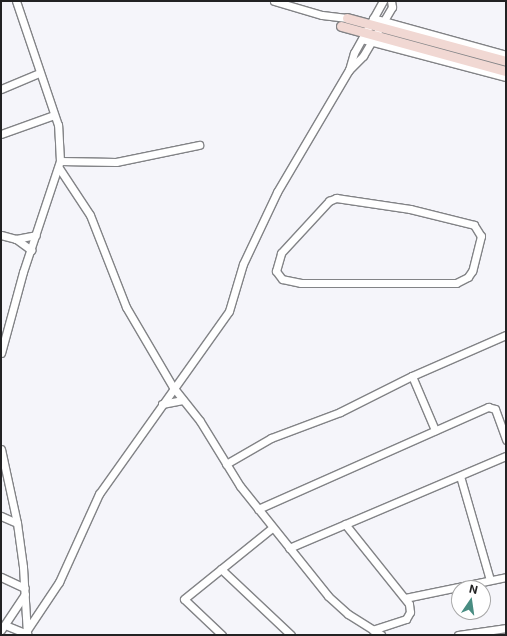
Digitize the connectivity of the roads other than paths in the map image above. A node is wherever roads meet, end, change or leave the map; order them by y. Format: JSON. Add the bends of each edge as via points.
{"nodes":[{"id":1,"x":16,"y":1,"type":"edge"},
{"id":2,"x":274,"y":1,"type":"edge"},
{"id":3,"x":383,"y":1,"type":"edge"},
{"id":4,"x":391,"y":1,"type":"edge"},
{"id":5,"x":371,"y":21,"type":"junction"},
{"id":6,"x":344,"y":22,"type":"junction"},
{"id":7,"x":382,"y":24,"type":"junction"},
{"id":8,"x":363,"y":36,"type":"junction"},
{"id":9,"x":373,"y":39,"type":"junction"},
{"id":10,"x":506,"y":55,"type":"edge"},
{"id":11,"x":506,"y":61,"type":"edge"},
{"id":12,"x":349,"y":70,"type":"junction"},
{"id":13,"x":506,"y":71,"type":"edge"},
{"id":14,"x":39,"y":73,"type":"junction"},
{"id":15,"x":506,"y":77,"type":"edge"},
{"id":16,"x":1,"y":89,"type":"edge"},
{"id":17,"x":54,"y":115,"type":"junction"},
{"id":18,"x":1,"y":134,"type":"edge"},
{"id":19,"x":199,"y":145,"type":"dead end"},
{"id":20,"x":60,"y":164,"type":"junction"},
{"id":21,"x":454,"y":220,"type":"joint"},
{"id":22,"x":1,"y":235,"type":"edge"},
{"id":23,"x":36,"y":235,"type":"junction"},
{"id":24,"x":16,"y":239,"type":"junction"},
{"id":25,"x":31,"y":250,"type":"junction"},
{"id":26,"x":506,"y":336,"type":"edge"},
{"id":27,"x":3,"y":337,"type":"edge"},
{"id":28,"x":1,"y":353,"type":"edge"},
{"id":29,"x":412,"y":376,"type":"junction"},
{"id":30,"x":173,"y":387,"type":"junction"},
{"id":31,"x":183,"y":400,"type":"junction"},
{"id":32,"x":162,"y":404,"type":"junction"},
{"id":33,"x":436,"y":430,"type":"junction"},
{"id":34,"x":506,"y":440,"type":"edge"},
{"id":35,"x":1,"y":449,"type":"edge"},
{"id":36,"x":506,"y":456,"type":"edge"},
{"id":37,"x":2,"y":461,"type":"edge"},
{"id":38,"x":226,"y":464,"type":"junction"},
{"id":39,"x":460,"y":476,"type":"junction"},
{"id":40,"x":258,"y":509,"type":"junction"},
{"id":41,"x":1,"y":516,"type":"edge"},
{"id":42,"x":17,"y":523,"type":"junction"},
{"id":43,"x":345,"y":524,"type":"junction"},
{"id":44,"x":272,"y":528,"type":"junction"},
{"id":45,"x":289,"y":548,"type":"junction"},
{"id":46,"x":221,"y":569,"type":"junction"},
{"id":47,"x":1,"y":577,"type":"edge"},
{"id":48,"x":506,"y":577,"type":"edge"},
{"id":49,"x":490,"y":580,"type":"joint"},
{"id":50,"x":451,"y":588,"type":"edge"},
{"id":51,"x":25,"y":591,"type":"junction"},
{"id":52,"x":405,"y":598,"type":"junction"},
{"id":53,"x":3,"y":627,"type":"edge"},
{"id":54,"x":506,"y":628,"type":"edge"},
{"id":55,"x":373,"y":630,"type":"junction"},
{"id":56,"x":27,"y":633,"type":"edge"},
{"id":57,"x":222,"y":635,"type":"edge"},
{"id":58,"x":291,"y":635,"type":"edge"},
{"id":59,"x":381,"y":635,"type":"edge"},
{"id":60,"x":458,"y":635,"type":"edge"}],
"edges":[{"from":1,"to":14,"type":"street"},
{"from":2,"to":6,"type":"street"},
{"from":3,"to":5,"type":"street"},
{"from":4,"to":7,"type":"street","via":[[392,7]]},
{"from":5,"to":6,"type":"main road"},
{"from":5,"to":7,"type":"main road"},
{"from":5,"to":8,"type":"street"},
{"from":6,"to":8,"type":"main road"},
{"from":7,"to":9,"type":"street"},
{"from":7,"to":10,"type":"street"},
{"from":7,"to":11,"type":"main road"},
{"from":8,"to":9,"type":"main road"},
{"from":8,"to":12,"type":"street"},
{"from":9,"to":12,"type":"street","via":[[363,56]]},
{"from":9,"to":13,"type":"main road"},
{"from":9,"to":15,"type":"street"},
{"from":12,"to":30,"type":"street","via":[[277,192],[243,264],[229,312]]},
{"from":14,"to":16,"type":"street"},
{"from":14,"to":17,"type":"street"},
{"from":17,"to":18,"type":"street"},
{"from":17,"to":20,"type":"street","via":[[60,134]]},
{"from":19,"to":20,"type":"street","via":[[116,162]]},
{"from":20,"to":23,"type":"street"},
{"from":20,"to":30,"type":"street","via":[[84,202],[126,307]]},
{"from":21,"to":21,"type":"street","via":[[410,209],[336,198],[329,201],[284,249],[276,271],[282,279],[301,283],[456,283],[468,277],[472,271],[481,236],[474,225]]},
{"from":22,"to":24,"type":"street"},
{"from":23,"to":24,"type":"street"},
{"from":23,"to":25,"type":"street"},
{"from":24,"to":25,"type":"street"},
{"from":25,"to":27,"type":"street"},
{"from":26,"to":29,"type":"street"},
{"from":27,"to":28,"type":"street"},
{"from":29,"to":33,"type":"street"},
{"from":29,"to":38,"type":"street","via":[[340,412],[271,438]]},
{"from":30,"to":31,"type":"street"},
{"from":30,"to":32,"type":"street"},
{"from":31,"to":32,"type":"street"},
{"from":31,"to":38,"type":"street","via":[[200,421]]},
{"from":32,"to":56,"type":"street","via":[[99,494],[59,582]]},
{"from":33,"to":34,"type":"street","via":[[492,407],[500,419]]},
{"from":33,"to":40,"type":"street"},
{"from":35,"to":37,"type":"street"},
{"from":36,"to":39,"type":"street"},
{"from":37,"to":42,"type":"street"},
{"from":38,"to":40,"type":"street"},
{"from":39,"to":43,"type":"street"},
{"from":39,"to":49,"type":"street"},
{"from":40,"to":44,"type":"street"},
{"from":41,"to":42,"type":"street"},
{"from":42,"to":51,"type":"street"},
{"from":43,"to":45,"type":"street"},
{"from":43,"to":52,"type":"street"},
{"from":44,"to":45,"type":"street"},
{"from":44,"to":46,"type":"street"},
{"from":45,"to":55,"type":"street","via":[[338,607]]},
{"from":46,"to":57,"type":"street","via":[[184,599]]},
{"from":46,"to":58,"type":"street"},
{"from":47,"to":51,"type":"street"},
{"from":48,"to":49,"type":"street"},
{"from":50,"to":52,"type":"street"},
{"from":51,"to":53,"type":"street"},
{"from":51,"to":56,"type":"street"},
{"from":52,"to":55,"type":"street","via":[[410,612],[406,619]]},
{"from":53,"to":56,"type":"street"},
{"from":54,"to":60,"type":"street"},
{"from":55,"to":59,"type":"street"}]}
